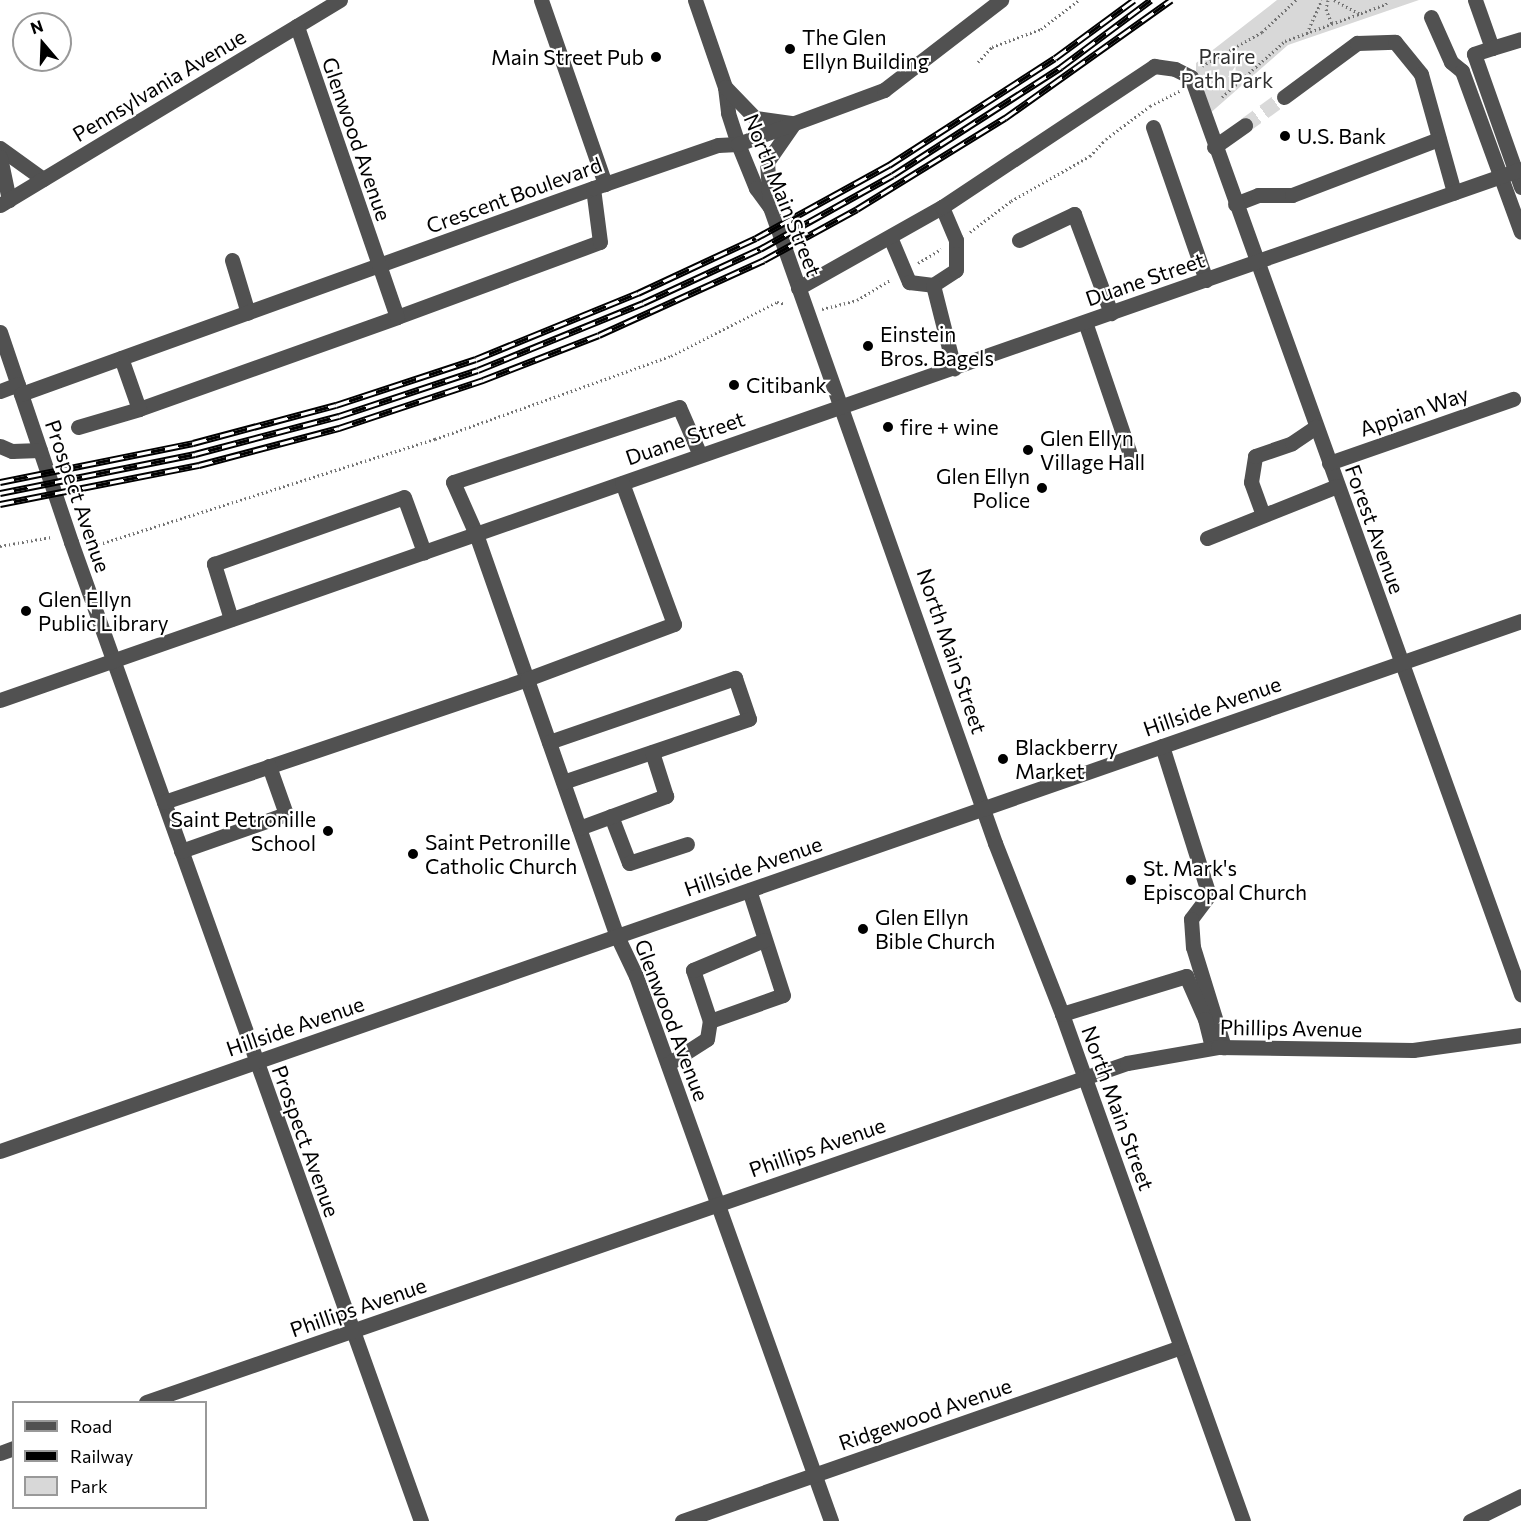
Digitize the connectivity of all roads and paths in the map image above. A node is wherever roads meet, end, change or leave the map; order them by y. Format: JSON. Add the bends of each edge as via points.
{"nodes":[{"id":1,"x":340,"y":0,"type":"edge"},
{"id":2,"x":541,"y":0,"type":"edge"},
{"id":3,"x":695,"y":0,"type":"edge"},
{"id":4,"x":1001,"y":0,"type":"edge"},
{"id":5,"x":1079,"y":0,"type":"edge"},
{"id":6,"x":1296,"y":0,"type":"edge"},
{"id":7,"x":1322,"y":0,"type":"edge"},
{"id":8,"x":1328,"y":0,"type":"edge"},
{"id":9,"x":1334,"y":0,"type":"edge"},
{"id":10,"x":1388,"y":0,"type":"edge"},
{"id":11,"x":1476,"y":0,"type":"edge"},
{"id":12,"x":1360,"y":14,"type":"junction"},
{"id":13,"x":1431,"y":17,"type":"dead end"},
{"id":14,"x":1332,"y":24,"type":"junction"},
{"id":15,"x":297,"y":26,"type":"junction"},
{"id":16,"x":1307,"y":33,"type":"junction"},
{"id":17,"x":1521,"y":39,"type":"edge"},
{"id":18,"x":1492,"y":48,"type":"junction"},
{"id":19,"x":978,"y":62,"type":"dead end"},
{"id":20,"x":1191,"y":77,"type":"junction"},
{"id":21,"x":725,"y":87,"type":"junction"},
{"id":22,"x":1222,"y":97,"type":"dead end"},
{"id":23,"x":1284,"y":97,"type":"tunnel mouth"},
{"id":24,"x":794,"y":123,"type":"junction"},
{"id":25,"x":1245,"y":126,"type":"tunnel mouth"},
{"id":26,"x":1153,"y":127,"type":"dead end"},
{"id":27,"x":1439,"y":139,"type":"junction"},
{"id":28,"x":738,"y":144,"type":"junction"},
{"id":29,"x":1214,"y":147,"type":"junction"},
{"id":30,"x":0,"y":148,"type":"edge"},
{"id":31,"x":0,"y":157,"type":"edge"},
{"id":32,"x":1512,"y":172,"type":"edge"},
{"id":33,"x":43,"y":179,"type":"junction"},
{"id":34,"x":599,"y":186,"type":"junction"},
{"id":35,"x":1521,"y":188,"type":"edge"},
{"id":36,"x":1454,"y":192,"type":"junction"},
{"id":37,"x":4,"y":202,"type":"edge"},
{"id":38,"x":1234,"y":204,"type":"junction"},
{"id":39,"x":770,"y":207,"type":"junction"},
{"id":40,"x":942,"y":207,"type":"junction"},
{"id":41,"x":1521,"y":232,"type":"edge"},
{"id":42,"x":890,"y":237,"type":"junction"},
{"id":43,"x":956,"y":240,"type":"junction"},
{"id":44,"x":1019,"y":240,"type":"dead end"},
{"id":45,"x":232,"y":260,"type":"dead end"},
{"id":46,"x":1256,"y":263,"type":"junction"},
{"id":47,"x":378,"y":266,"type":"junction"},
{"id":48,"x":906,"y":271,"type":"junction"},
{"id":49,"x":1206,"y":280,"type":"junction"},
{"id":50,"x":933,"y":285,"type":"junction"},
{"id":51,"x":798,"y":288,"type":"junction"},
{"id":52,"x":777,"y":302,"type":"dead end"},
{"id":53,"x":822,"y":309,"type":"dead end"},
{"id":54,"x":248,"y":313,"type":"junction"},
{"id":55,"x":1111,"y":313,"type":"junction"},
{"id":56,"x":397,"y":317,"type":"junction"},
{"id":57,"x":1085,"y":322,"type":"junction"},
{"id":58,"x":0,"y":332,"type":"edge"},
{"id":59,"x":121,"y":358,"type":"junction"},
{"id":60,"x":954,"y":368,"type":"junction"},
{"id":61,"x":19,"y":389,"type":"junction"},
{"id":62,"x":0,"y":391,"type":"edge"},
{"id":63,"x":1513,"y":399,"type":"dead end"},
{"id":64,"x":840,"y":406,"type":"junction"},
{"id":65,"x":139,"y":409,"type":"junction"},
{"id":66,"x":78,"y":427,"type":"dead end"},
{"id":67,"x":1316,"y":427,"type":"junction"},
{"id":68,"x":2,"y":450,"type":"edge"},
{"id":69,"x":40,"y":450,"type":"junction"},
{"id":70,"x":1130,"y":454,"type":"dead end"},
{"id":71,"x":700,"y":455,"type":"junction"},
{"id":72,"x":1329,"y":463,"type":"junction"},
{"id":73,"x":622,"y":483,"type":"junction"},
{"id":74,"x":1337,"y":486,"type":"junction"},
{"id":75,"x":1263,"y":515,"type":"junction"},
{"id":76,"x":476,"y":534,"type":"junction"},
{"id":77,"x":50,"y":537,"type":"dead end"},
{"id":78,"x":1207,"y":538,"type":"dead end"},
{"id":79,"x":0,"y":546,"type":"edge"},
{"id":80,"x":92,"y":547,"type":"dead end"},
{"id":81,"x":424,"y":552,"type":"junction"},
{"id":82,"x":231,"y":619,"type":"junction"},
{"id":83,"x":1521,"y":621,"type":"edge"},
{"id":84,"x":114,"y":660,"type":"junction"},
{"id":85,"x":1401,"y":663,"type":"junction"},
{"id":86,"x":527,"y":679,"type":"junction"},
{"id":87,"x":0,"y":700,"type":"edge"},
{"id":88,"x":549,"y":742,"type":"junction"},
{"id":89,"x":1162,"y":746,"type":"junction"},
{"id":90,"x":652,"y":752,"type":"junction"},
{"id":91,"x":269,"y":766,"type":"junction"},
{"id":92,"x":563,"y":782,"type":"junction"},
{"id":93,"x":164,"y":802,"type":"junction"},
{"id":94,"x":983,"y":808,"type":"junction"},
{"id":95,"x":611,"y":816,"type":"junction"},
{"id":96,"x":579,"y":828,"type":"junction"},
{"id":97,"x":687,"y":844,"type":"dead end"},
{"id":98,"x":181,"y":851,"type":"junction"},
{"id":99,"x":749,"y":890,"type":"junction"},
{"id":100,"x":617,"y":936,"type":"junction"},
{"id":101,"x":764,"y":940,"type":"junction"},
{"id":102,"x":1521,"y":994,"type":"edge"},
{"id":103,"x":1062,"y":1014,"type":"junction"},
{"id":104,"x":710,"y":1021,"type":"junction"},
{"id":105,"x":1521,"y":1035,"type":"edge"},
{"id":106,"x":1218,"y":1047,"type":"junction"},
{"id":107,"x":256,"y":1062,"type":"junction"},
{"id":108,"x":668,"y":1064,"type":"junction"},
{"id":109,"x":1085,"y":1077,"type":"junction"},
{"id":110,"x":0,"y":1151,"type":"edge"},
{"id":111,"x":718,"y":1204,"type":"junction"},
{"id":112,"x":353,"y":1331,"type":"junction"},
{"id":113,"x":1181,"y":1347,"type":"junction"},
{"id":114,"x":149,"y":1401,"type":"edge"},
{"id":115,"x":815,"y":1475,"type":"junction"},
{"id":116,"x":1521,"y":1496,"type":"edge"},
{"id":117,"x":421,"y":1521,"type":"edge"},
{"id":118,"x":682,"y":1521,"type":"edge"},
{"id":119,"x":831,"y":1521,"type":"edge"},
{"id":120,"x":1243,"y":1521,"type":"edge"},
{"id":121,"x":1470,"y":1521,"type":"edge"}],
"edges":[{"from":1,"to":15,"type":"street","name":"Pennsylvania Avenue"},
{"from":2,"to":34,"type":"street"},
{"from":3,"to":21,"type":"street","name":"North Main Street"},
{"from":4,"to":24,"type":"street","name":"Crescent Boulevard","via":[[884,90]]},
{"from":5,"to":19,"type":"path","via":[[1041,29],[992,47]]},
{"from":6,"to":20,"type":"path","via":[[1262,32],[1209,59]]},
{"from":7,"to":16,"type":"path"},
{"from":8,"to":14,"type":"path","via":[[1326,9]]},
{"from":9,"to":12,"type":"path"},
{"from":10,"to":12,"type":"path"},
{"from":11,"to":18,"type":"street"},
{"from":12,"to":14,"type":"path"},
{"from":13,"to":32,"type":"street","via":[[1451,62],[1462,71]]},
{"from":14,"to":16,"type":"path"},
{"from":15,"to":33,"type":"street","name":"Pennsylvania Avenue"},
{"from":15,"to":47,"type":"street","name":"Glenwood Avenue"},
{"from":16,"to":22,"type":"path","via":[[1285,41]]},
{"from":17,"to":18,"type":"street"},
{"from":18,"to":32,"type":"street","via":[[1474,54]]},
{"from":20,"to":29,"type":"street","name":"Forest Avenue"},
{"from":20,"to":40,"type":"street","via":[[1175,69],[1154,66]]},
{"from":20,"to":43,"type":"path","via":[[1178,92],[1141,112],[1090,156],[1011,201]]},
{"from":21,"to":24,"type":"street","via":[[755,118]]},
{"from":21,"to":28,"type":"street","name":"North Main Street"},
{"from":23,"to":27,"type":"street","via":[[1357,43],[1395,42],[1421,74]]},
{"from":24,"to":28,"type":"street","name":"Crescent Boulevard"},
{"from":24,"to":39,"type":"street","via":[[767,162]]},
{"from":25,"to":29,"type":"street"},
{"from":26,"to":49,"type":"street"},
{"from":27,"to":36,"type":"street"},
{"from":27,"to":38,"type":"street","via":[[1292,195],[1258,195]]},
{"from":28,"to":34,"type":"street","name":"Crescent Boulevard","via":[[718,145]]},
{"from":28,"to":39,"type":"street","name":"North Main Street","via":[[756,188]]},
{"from":29,"to":38,"type":"street","name":"Forest Avenue"},
{"from":30,"to":33,"type":"street"},
{"from":31,"to":37,"type":"street"},
{"from":32,"to":35,"type":"street"},
{"from":32,"to":36,"type":"street","name":"Duane Street"},
{"from":32,"to":41,"type":"street"},
{"from":33,"to":37,"type":"street","name":"Pennsylvania Avenue"},
{"from":34,"to":47,"type":"street","name":"Crescent Boulevard"},
{"from":34,"to":56,"type":"street","via":[[600,242]]},
{"from":36,"to":46,"type":"street","name":"Duane Street"},
{"from":38,"to":46,"type":"street","name":"Forest Avenue"},
{"from":39,"to":51,"type":"street","name":"North Main Street"},
{"from":40,"to":42,"type":"street"},
{"from":40,"to":43,"type":"street"},
{"from":42,"to":48,"type":"street"},
{"from":42,"to":51,"type":"street"},
{"from":43,"to":48,"type":"path"},
{"from":43,"to":50,"type":"street","via":[[956,270]]},
{"from":44,"to":55,"type":"street","via":[[1074,214]]},
{"from":45,"to":54,"type":"street"},
{"from":46,"to":49,"type":"street","name":"Duane Street"},
{"from":46,"to":67,"type":"street","name":"Forest Avenue"},
{"from":47,"to":54,"type":"street","name":"Crescent Boulevard"},
{"from":47,"to":56,"type":"street","name":"Glenwood Avenue"},
{"from":48,"to":50,"type":"street","via":[[909,282]]},
{"from":48,"to":53,"type":"path","via":[[857,300]]},
{"from":49,"to":55,"type":"street","name":"Duane Street"},
{"from":50,"to":60,"type":"street"},
{"from":51,"to":64,"type":"street","name":"North Main Street"},
{"from":52,"to":80,"type":"path","via":[[671,356],[369,461]]},
{"from":54,"to":59,"type":"street","name":"Crescent Boulevard"},
{"from":55,"to":57,"type":"street","name":"Duane Street"},
{"from":56,"to":65,"type":"street"},
{"from":57,"to":60,"type":"street","name":"Duane Street"},
{"from":57,"to":70,"type":"street"},
{"from":58,"to":61,"type":"street","name":"Prospect Avenue"},
{"from":59,"to":61,"type":"street","name":"Crescent Boulevard"},
{"from":59,"to":65,"type":"street"},
{"from":60,"to":64,"type":"street","name":"Duane Street"},
{"from":61,"to":62,"type":"street","name":"Crescent Boulevard"},
{"from":61,"to":69,"type":"street","name":"Prospect Avenue"},
{"from":63,"to":72,"type":"street","name":"Appian Way"},
{"from":64,"to":71,"type":"street","name":"Duane Street"},
{"from":64,"to":94,"type":"street","name":"North Main Street"},
{"from":65,"to":66,"type":"street"},
{"from":67,"to":72,"type":"street","name":"Forest Avenue"},
{"from":67,"to":75,"type":"street","via":[[1292,443],[1255,456],[1251,482]]},
{"from":68,"to":69,"type":"street"},
{"from":69,"to":84,"type":"street","name":"Prospect Avenue"},
{"from":71,"to":73,"type":"street","name":"Duane Street"},
{"from":71,"to":76,"type":"street","name":"Glenwood Avenue","via":[[679,407],[453,482]]},
{"from":72,"to":74,"type":"street","name":"Forest Avenue"},
{"from":73,"to":76,"type":"street","name":"Duane Street"},
{"from":73,"to":86,"type":"street","via":[[674,624]]},
{"from":74,"to":75,"type":"street"},
{"from":74,"to":85,"type":"street","name":"Forest Avenue"},
{"from":75,"to":78,"type":"street"},
{"from":76,"to":81,"type":"street","name":"Duane Street"},
{"from":76,"to":86,"type":"street","name":"Glenwood Avenue"},
{"from":77,"to":79,"type":"path"},
{"from":81,"to":82,"type":"street","name":"Duane Street"},
{"from":81,"to":82,"type":"street","via":[[404,497],[214,564]]},
{"from":82,"to":84,"type":"street","name":"Duane Street"},
{"from":83,"to":85,"type":"street","name":"Hillside Avenue"},
{"from":84,"to":87,"type":"street","name":"Duane Street"},
{"from":84,"to":93,"type":"street","name":"Prospect Avenue"},
{"from":85,"to":89,"type":"street","name":"Hillside Avenue"},
{"from":85,"to":102,"type":"street","name":"Forest Avenue"},
{"from":86,"to":88,"type":"street","name":"Glenwood Avenue"},
{"from":86,"to":91,"type":"street"},
{"from":88,"to":90,"type":"street","via":[[735,678],[750,719]]},
{"from":88,"to":92,"type":"street","name":"Glenwood Avenue"},
{"from":89,"to":94,"type":"street","name":"Hillside Avenue"},
{"from":89,"to":106,"type":"street","via":[[1209,895],[1191,919],[1193,947]]},
{"from":90,"to":92,"type":"street"},
{"from":90,"to":95,"type":"street","via":[[666,796]]},
{"from":91,"to":93,"type":"street"},
{"from":91,"to":98,"type":"street","via":[[286,814]]},
{"from":92,"to":96,"type":"street","name":"Glenwood Avenue"},
{"from":93,"to":98,"type":"street","name":"Prospect Avenue"},
{"from":94,"to":99,"type":"street","name":"Hillside Avenue"},
{"from":94,"to":103,"type":"street","name":"North Main Street"},
{"from":95,"to":96,"type":"street"},
{"from":95,"to":97,"type":"street","via":[[629,863]]},
{"from":96,"to":100,"type":"street","name":"Glenwood Avenue"},
{"from":98,"to":107,"type":"street","name":"Prospect Avenue"},
{"from":99,"to":100,"type":"street","name":"Hillside Avenue"},
{"from":99,"to":101,"type":"street"},
{"from":100,"to":107,"type":"street","name":"Hillside Avenue"},
{"from":100,"to":108,"type":"street","name":"Glenwood Avenue"},
{"from":101,"to":104,"type":"street","via":[[693,970]]},
{"from":101,"to":104,"type":"street","via":[[783,995]]},
{"from":103,"to":106,"type":"street","via":[[1186,976]]},
{"from":103,"to":109,"type":"street","name":"North Main Street"},
{"from":104,"to":108,"type":"street","via":[[706,1039]]},
{"from":105,"to":106,"type":"street","name":"Phillips Avenue","via":[[1413,1050]]},
{"from":106,"to":109,"type":"street","name":"Phillips Avenue","via":[[1161,1054]]},
{"from":107,"to":110,"type":"street","name":"Hillside Avenue"},
{"from":107,"to":112,"type":"street","name":"Prospect Avenue"},
{"from":108,"to":111,"type":"street","name":"Glenwood Avenue"},
{"from":109,"to":111,"type":"street","name":"Phillips Avenue"},
{"from":109,"to":113,"type":"street","name":"North Main Street"},
{"from":111,"to":112,"type":"street","name":"Phillips Avenue"},
{"from":111,"to":115,"type":"street","name":"Glenwood Avenue"},
{"from":112,"to":114,"type":"street","name":"Phillips Avenue"},
{"from":112,"to":117,"type":"street","name":"Prospect Avenue"},
{"from":113,"to":115,"type":"street","name":"Ridgewood Avenue"},
{"from":113,"to":120,"type":"street","name":"North Main Street"},
{"from":115,"to":118,"type":"street","name":"Ridgewood Avenue"},
{"from":115,"to":119,"type":"street","name":"Glenwood Avenue"},
{"from":116,"to":121,"type":"street"}]}
